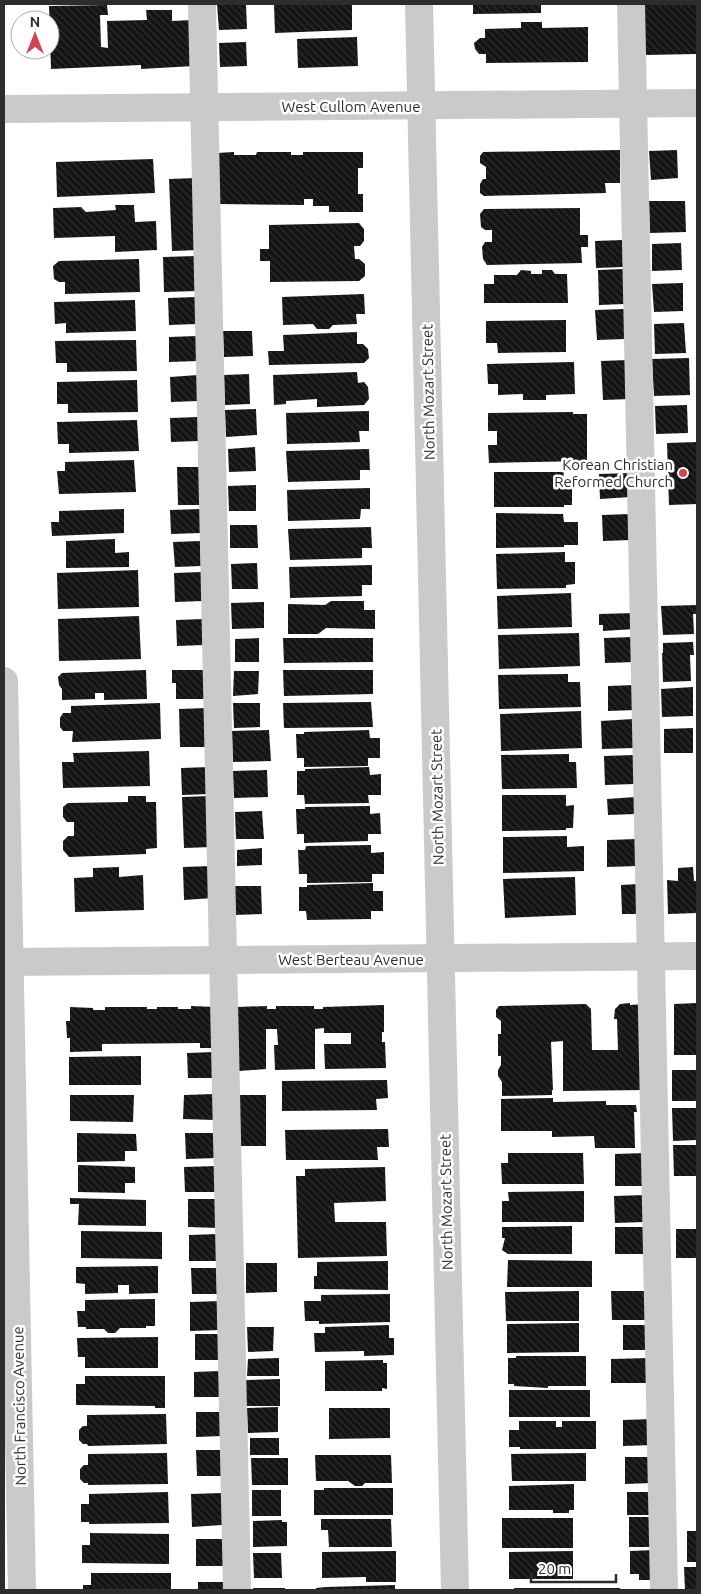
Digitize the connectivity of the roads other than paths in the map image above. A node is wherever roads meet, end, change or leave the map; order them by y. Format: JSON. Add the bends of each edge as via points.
{"nodes":[{"id":1,"x":202,"y":4,"type":"edge"},
{"id":2,"x":419,"y":4,"type":"edge"},
{"id":3,"x":631,"y":4,"type":"edge"},
{"id":4,"x":697,"y":103,"type":"edge"},
{"id":5,"x":633,"y":104,"type":"junction"},
{"id":6,"x":421,"y":105,"type":"junction"},
{"id":7,"x":204,"y":107,"type":"junction"},
{"id":8,"x":4,"y":109,"type":"edge"},
{"id":9,"x":4,"y":681,"type":"edge"},
{"id":10,"x":697,"y":956,"type":"edge"},
{"id":11,"x":651,"y":957,"type":"junction"},
{"id":12,"x":441,"y":959,"type":"junction"},
{"id":13,"x":223,"y":960,"type":"junction"},
{"id":14,"x":7,"y":962,"type":"edge"},
{"id":15,"x":22,"y":1590,"type":"edge"},
{"id":16,"x":237,"y":1590,"type":"edge"},
{"id":17,"x":455,"y":1590,"type":"edge"},
{"id":18,"x":664,"y":1590,"type":"edge"}],
"edges":[{"from":1,"to":7,"type":"street"},
{"from":2,"to":6,"type":"street","name":"North Mozart Street"},
{"from":3,"to":5,"type":"street"},
{"from":4,"to":5,"type":"street","name":"West Cullom Avenue"},
{"from":5,"to":6,"type":"street","name":"West Cullom Avenue"},
{"from":5,"to":11,"type":"street"},
{"from":6,"to":7,"type":"street","name":"West Cullom Avenue"},
{"from":6,"to":12,"type":"street","name":"North Mozart Street"},
{"from":7,"to":8,"type":"street","name":"West Cullom Avenue"},
{"from":7,"to":13,"type":"street"},
{"from":9,"to":14,"type":"street","name":"North Francisco Avenue"},
{"from":10,"to":11,"type":"street","name":"West Berteau Avenue"},
{"from":11,"to":12,"type":"street","name":"West Berteau Avenue"},
{"from":11,"to":18,"type":"street"},
{"from":12,"to":13,"type":"street","name":"West Berteau Avenue"},
{"from":12,"to":17,"type":"street","name":"North Mozart Street"},
{"from":13,"to":14,"type":"street","name":"West Berteau Avenue"},
{"from":13,"to":16,"type":"street"},
{"from":14,"to":15,"type":"street","name":"North Francisco Avenue"}]}
